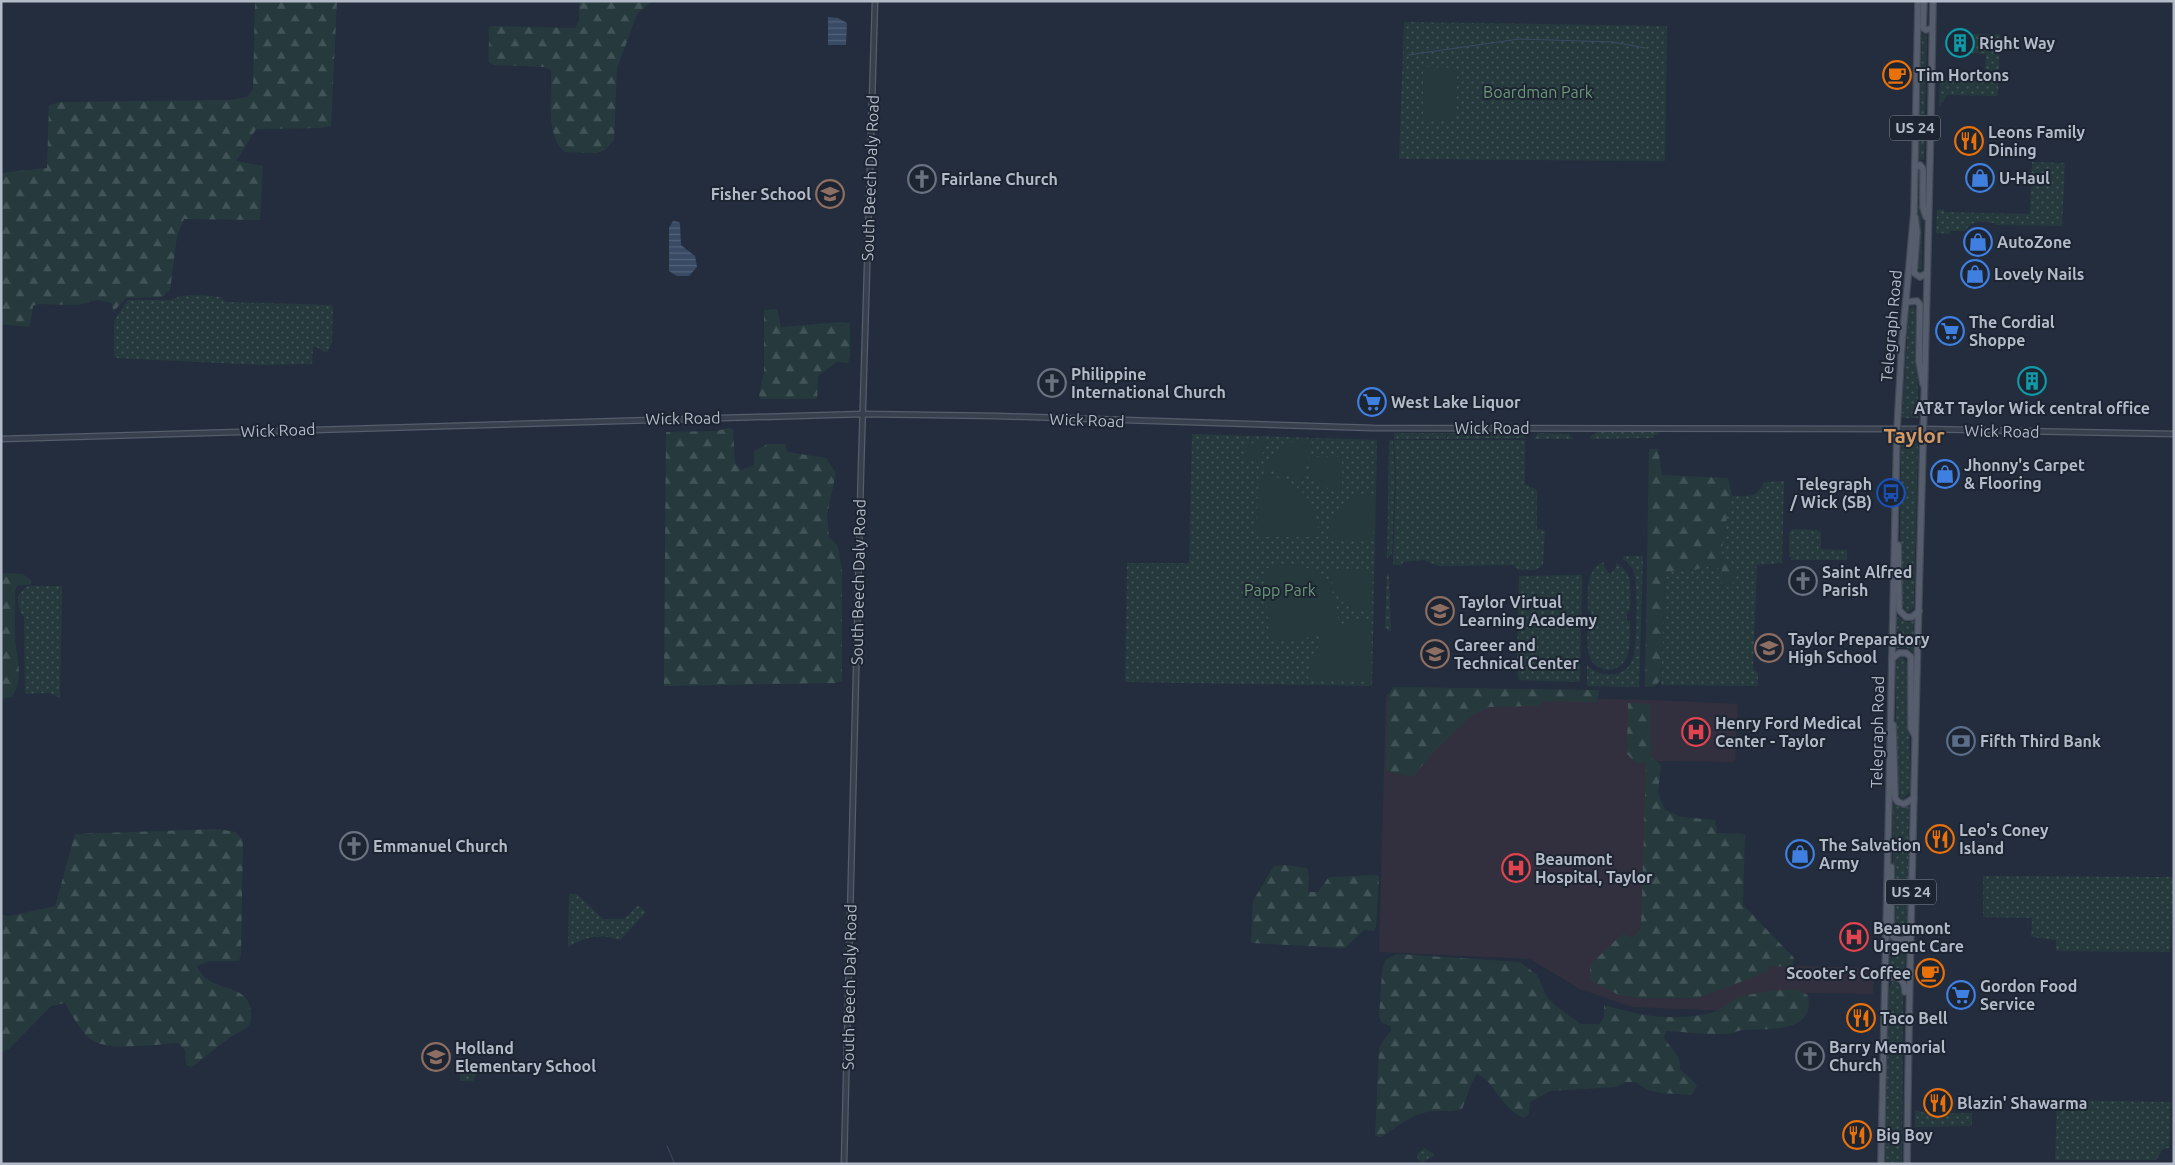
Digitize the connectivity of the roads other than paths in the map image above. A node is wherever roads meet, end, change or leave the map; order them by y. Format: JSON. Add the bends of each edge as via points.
{"nodes":[{"id":1,"x":875,"y":1,"type":"edge"},
{"id":2,"x":1918,"y":1,"type":"edge"},
{"id":3,"x":1924,"y":1,"type":"edge"},
{"id":4,"x":1933,"y":1,"type":"edge"},
{"id":5,"x":1932,"y":28,"type":"junction"},
{"id":6,"x":1915,"y":168,"type":"junction"},
{"id":7,"x":1914,"y":212,"type":"junction"},
{"id":8,"x":1928,"y":224,"type":"junction"},
{"id":9,"x":1927,"y":274,"type":"junction"},
{"id":10,"x":1906,"y":302,"type":"junction"},
{"id":11,"x":1924,"y":392,"type":"junction"},
{"id":12,"x":863,"y":414,"type":"junction"},
{"id":13,"x":1897,"y":429,"type":"junction"},
{"id":14,"x":1924,"y":429,"type":"junction"},
{"id":15,"x":2174,"y":434,"type":"edge"},
{"id":16,"x":1,"y":439,"type":"edge"},
{"id":17,"x":1895,"y":537,"type":"junction"},
{"id":18,"x":1919,"y":612,"type":"junction"},
{"id":19,"x":1892,"y":659,"type":"junction"},
{"id":20,"x":1891,"y":706,"type":"junction"},
{"id":21,"x":1916,"y":740,"type":"junction"},
{"id":22,"x":1914,"y":798,"type":"junction"},
{"id":23,"x":1888,"y":858,"type":"junction"},
{"id":24,"x":1910,"y":936,"type":"junction"},
{"id":25,"x":1885,"y":977,"type":"junction"},
{"id":26,"x":1908,"y":1070,"type":"junction"},
{"id":27,"x":844,"y":1164,"type":"edge"},
{"id":28,"x":1881,"y":1164,"type":"edge"},
{"id":29,"x":1907,"y":1164,"type":"edge"}],
"edges":[{"from":1,"to":12,"type":"street","name":"South Beech Daly Road"},
{"from":2,"to":6,"type":"main road","name":"Telegraph Road","number":"US 24"},
{"from":3,"to":5,"type":"main road","via":[[1923,28]]},
{"from":4,"to":5,"type":"main road","name":"Telegraph Road","number":"US 24"},
{"from":5,"to":8,"type":"main road","name":"Telegraph Road","number":"US 24"},
{"from":6,"to":7,"type":"main road","name":"Telegraph Road","number":"US 24"},
{"from":6,"to":8,"type":"main road","via":[[1920,165],[1924,168],[1923,207]]},
{"from":7,"to":9,"type":"main road","via":[[1917,232],[1914,273],[1920,277]]},
{"from":7,"to":10,"type":"main road","name":"Telegraph Road","number":"US 24"},
{"from":8,"to":9,"type":"main road","name":"Telegraph Road","number":"US 24"},
{"from":9,"to":11,"type":"main road","name":"Telegraph Road","number":"US 24"},
{"from":10,"to":11,"type":"main road","via":[[1917,301],[1920,305],[1919,361]]},
{"from":10,"to":13,"type":"main road","name":"Telegraph Road","number":"US 24"},
{"from":11,"to":14,"type":"main road","name":"Telegraph Road","number":"US 24"},
{"from":12,"to":13,"type":"street","name":"Wick Road","via":[[1374,428]]},
{"from":12,"to":16,"type":"street","name":"Wick Road"},
{"from":12,"to":27,"type":"street","name":"South Beech Daly Road"},
{"from":13,"to":14,"type":"street","name":"Wick Road"},
{"from":13,"to":17,"type":"main road","name":"Telegraph Road","number":"US 24"},
{"from":14,"to":15,"type":"street","name":"Wick Road"},
{"from":14,"to":18,"type":"main road","name":"Telegraph Road","number":"US 24"},
{"from":17,"to":18,"type":"main road","via":[[1899,550],[1900,614],[1912,617]]},
{"from":17,"to":19,"type":"main road","name":"Telegraph Road","number":"US 24"},
{"from":18,"to":21,"type":"main road","name":"Telegraph Road","number":"US 24"},
{"from":19,"to":20,"type":"main road","name":"Telegraph Road","number":"US 24"},
{"from":19,"to":21,"type":"main road","via":[[1899,653],[1906,653],[1911,658],[1911,728]]},
{"from":20,"to":22,"type":"main road","via":[[1895,736],[1894,798],[1904,804]]},
{"from":20,"to":23,"type":"main road","name":"Telegraph Road","number":"US 24"},
{"from":21,"to":22,"type":"main road","name":"Telegraph Road","number":"US 24"},
{"from":22,"to":24,"type":"main road","name":"Telegraph Road","number":"US 24"},
{"from":23,"to":24,"type":"main road","via":[[1892,877],[1891,932],[1898,940]]},
{"from":23,"to":25,"type":"main road","name":"Telegraph Road","number":"US 24"},
{"from":24,"to":26,"type":"main road","name":"Telegraph Road","number":"US 24"},
{"from":25,"to":26,"type":"main road","via":[[1899,978],[1905,987],[1904,1059]]},
{"from":25,"to":28,"type":"main road","name":"Telegraph Road","number":"US 24"},
{"from":26,"to":29,"type":"main road","name":"Telegraph Road","number":"US 24"}]}
